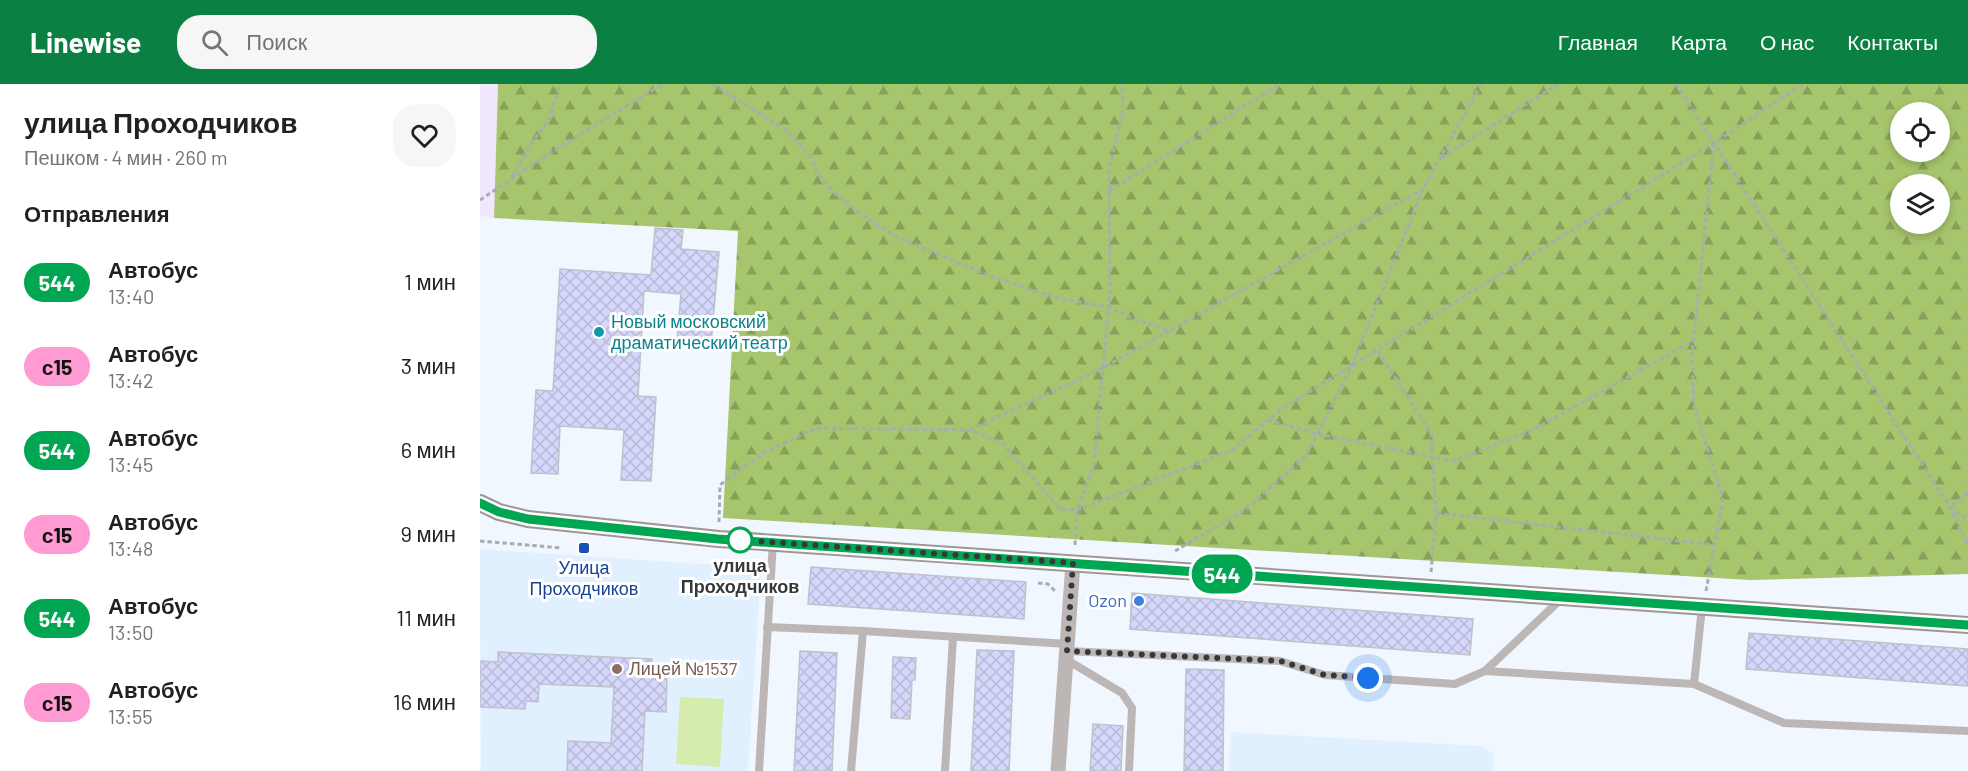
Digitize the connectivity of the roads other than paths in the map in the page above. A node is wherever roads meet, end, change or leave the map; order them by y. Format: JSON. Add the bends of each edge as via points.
{"nodes":[{"id":1,"x":480,"y":503,"type":"edge"},
{"id":2,"x":773,"y":542,"type":"junction"},
{"id":3,"x":1074,"y":555,"type":"junction"},
{"id":4,"x":1563,"y":597,"type":"junction"},
{"id":5,"x":1702,"y":607,"type":"junction"},
{"id":6,"x":1968,"y":625,"type":"edge"},
{"id":7,"x":767,"y":627,"type":"junction"},
{"id":8,"x":863,"y":631,"type":"junction"},
{"id":9,"x":953,"y":637,"type":"junction"},
{"id":10,"x":1067,"y":652,"type":"junction"},
{"id":11,"x":1485,"y":671,"type":"junction"},
{"id":12,"x":1694,"y":684,"type":"junction"},
{"id":13,"x":1968,"y":731,"type":"edge"},
{"id":14,"x":759,"y":771,"type":"edge"},
{"id":15,"x":851,"y":771,"type":"edge"},
{"id":16,"x":945,"y":771,"type":"edge"},
{"id":17,"x":1058,"y":771,"type":"edge"},
{"id":18,"x":1129,"y":771,"type":"edge"}],
"edges":[{"from":1,"to":2,"type":"street","via":[[528,519]]},
{"from":2,"to":3,"type":"street"},
{"from":2,"to":7,"type":"lane"},
{"from":3,"to":4,"type":"street","via":[[1152,569]]},
{"from":3,"to":10,"type":"street"},
{"from":4,"to":5,"type":"street"},
{"from":4,"to":11,"type":"lane"},
{"from":5,"to":6,"type":"street"},
{"from":5,"to":12,"type":"lane"},
{"from":7,"to":8,"type":"lane"},
{"from":7,"to":14,"type":"lane"},
{"from":8,"to":9,"type":"lane"},
{"from":8,"to":15,"type":"lane"},
{"from":9,"to":10,"type":"lane"},
{"from":9,"to":16,"type":"lane"},
{"from":10,"to":11,"type":"lane","via":[[1280,661],[1325,675],[1455,684]]},
{"from":10,"to":17,"type":"street"},
{"from":10,"to":18,"type":"lane","via":[[1122,693],[1132,708]]},
{"from":11,"to":12,"type":"lane"},
{"from":12,"to":13,"type":"lane","via":[[1784,723]]}]}
